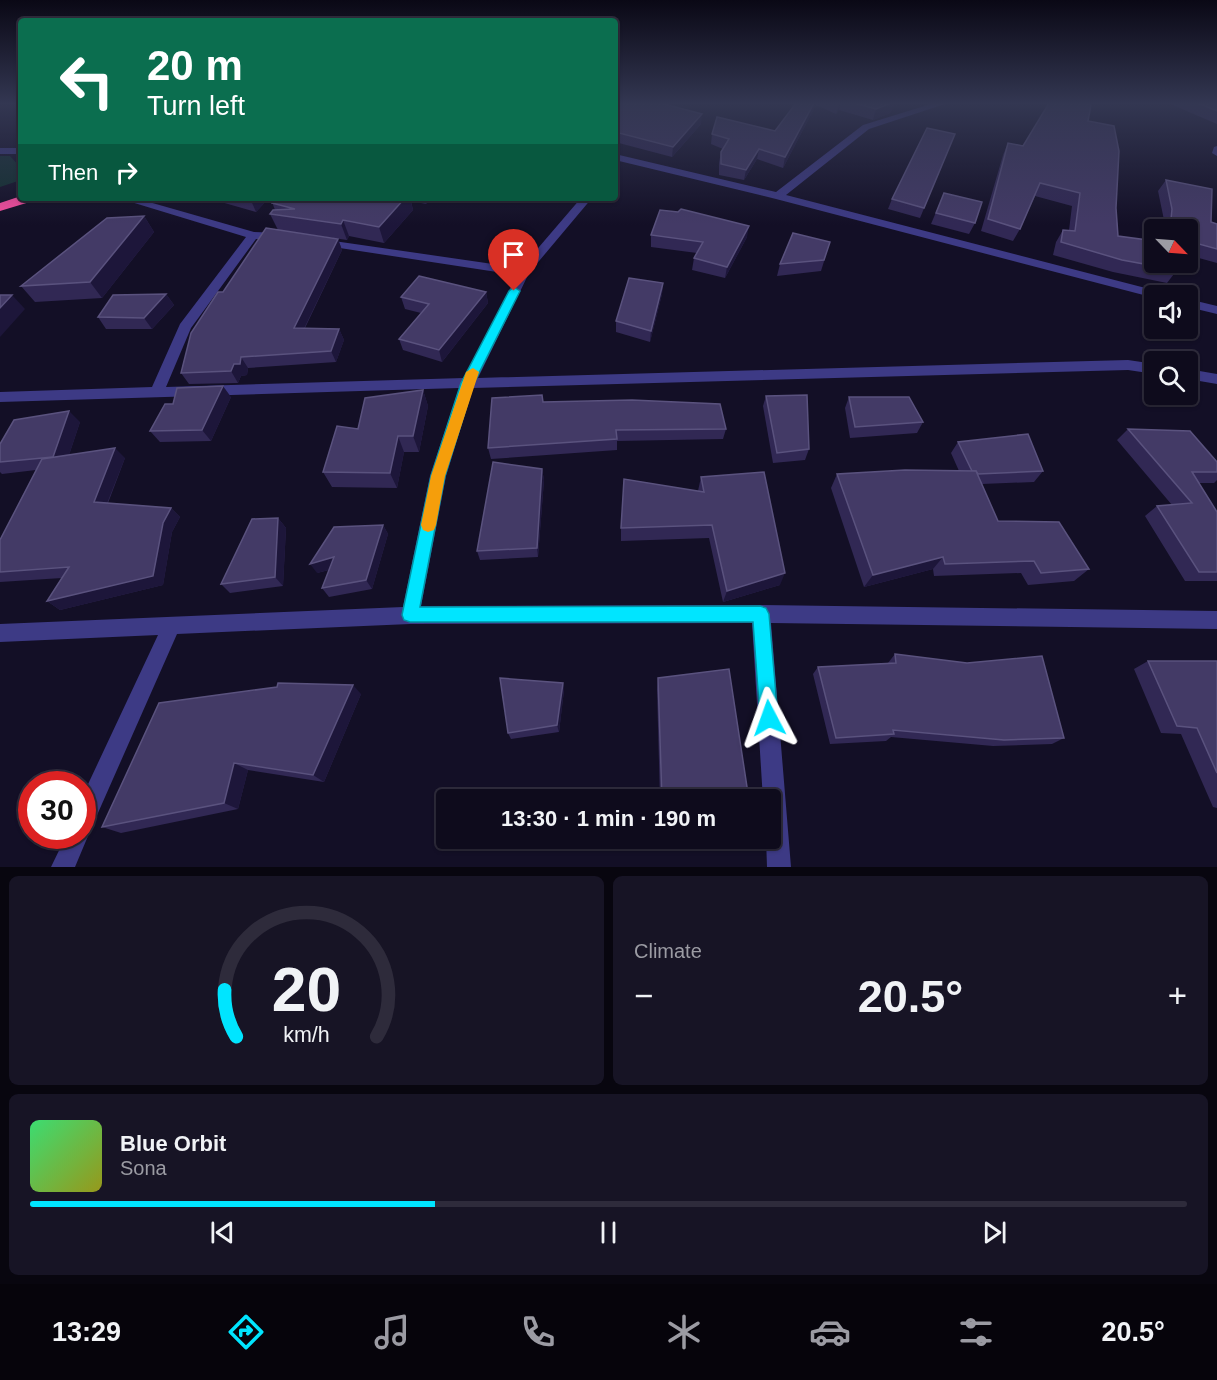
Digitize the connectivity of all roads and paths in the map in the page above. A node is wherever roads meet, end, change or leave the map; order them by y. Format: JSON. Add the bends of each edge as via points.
{"nodes":[{"id":1,"x":845,"y":143,"type":"edge"},
{"id":2,"x":0,"y":151,"type":"edge"},
{"id":3,"x":18,"y":151,"type":"edge"},
{"id":4,"x":621,"y":158,"type":"edge"},
{"id":5,"x":778,"y":196,"type":"junction"},
{"id":6,"x":19,"y":201,"type":"edge"},
{"id":7,"x":134,"y":201,"type":"edge"},
{"id":8,"x":584,"y":201,"type":"edge"},
{"id":9,"x":0,"y":207,"type":"edge"},
{"id":10,"x":253,"y":235,"type":"junction"},
{"id":11,"x":524,"y":272,"type":"junction"},
{"id":12,"x":1144,"y":292,"type":"edge"},
{"id":13,"x":1198,"y":305,"type":"edge"},
{"id":14,"x":1217,"y":310,"type":"edge"},
{"id":15,"x":1144,"y":367,"type":"edge"},
{"id":16,"x":1198,"y":376,"type":"edge"},
{"id":17,"x":1217,"y":379,"type":"edge"},
{"id":18,"x":468,"y":383,"type":"junction"},
{"id":19,"x":157,"y":392,"type":"junction"},
{"id":20,"x":0,"y":397,"type":"edge"},
{"id":21,"x":760,"y":614,"type":"junction"},
{"id":22,"x":410,"y":615,"type":"junction"},
{"id":23,"x":1217,"y":620,"type":"edge"},
{"id":24,"x":171,"y":627,"type":"junction"},
{"id":25,"x":0,"y":633,"type":"edge"},
{"id":26,"x":96,"y":792,"type":"edge"},
{"id":27,"x":71,"y":849,"type":"edge"},
{"id":28,"x":63,"y":867,"type":"edge"},
{"id":29,"x":779,"y":867,"type":"edge"}],
"edges":[{"from":1,"to":5,"type":"street"},
{"from":2,"to":3,"type":"street"},
{"from":4,"to":5,"type":"street"},
{"from":5,"to":12,"type":"street"},
{"from":6,"to":9,"type":"highway"},
{"from":7,"to":10,"type":"street"},
{"from":8,"to":11,"type":"street"},
{"from":10,"to":11,"type":"street","via":[[269,234]]},
{"from":10,"to":19,"type":"street","via":[[184,327]]},
{"from":11,"to":18,"type":"street"},
{"from":13,"to":14,"type":"street"},
{"from":15,"to":18,"type":"street"},
{"from":16,"to":17,"type":"street"},
{"from":18,"to":19,"type":"street"},
{"from":18,"to":22,"type":"street","via":[[438,476]]},
{"from":19,"to":20,"type":"street"},
{"from":21,"to":22,"type":"street"},
{"from":21,"to":23,"type":"street"},
{"from":21,"to":29,"type":"street"},
{"from":22,"to":24,"type":"street"},
{"from":24,"to":25,"type":"street"},
{"from":24,"to":26,"type":"street"},
{"from":27,"to":28,"type":"street"}]}
